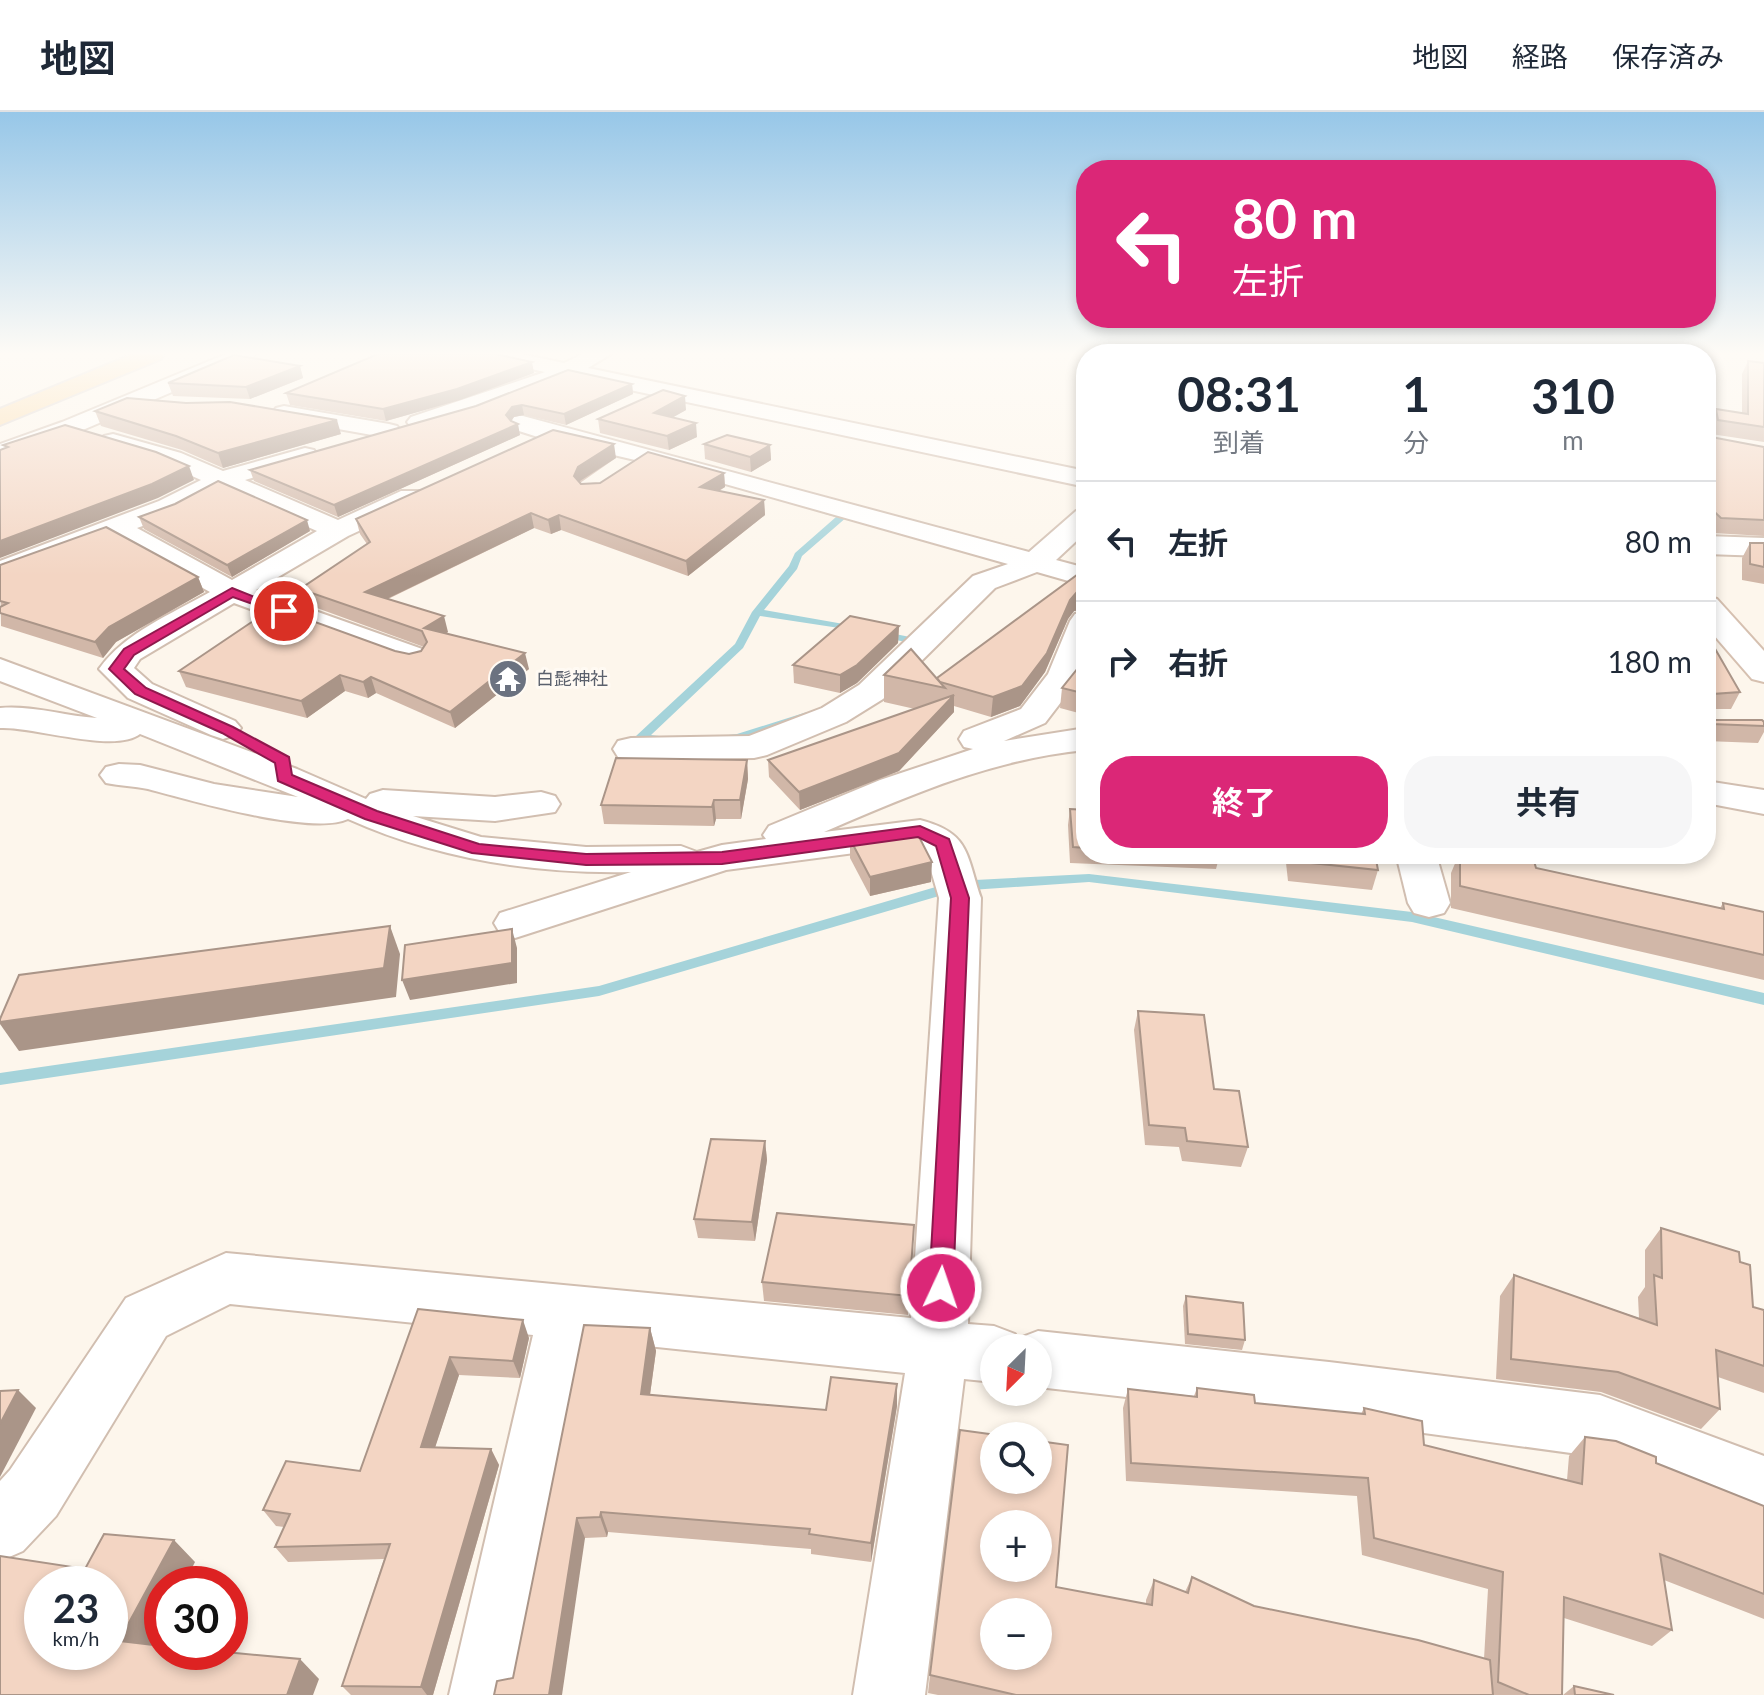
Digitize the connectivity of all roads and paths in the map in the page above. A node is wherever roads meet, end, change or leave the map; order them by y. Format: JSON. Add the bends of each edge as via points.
{"nodes":[{"id":1,"x":68,"y":428,"type":"edge"},
{"id":2,"x":73,"y":428,"type":"edge"},
{"id":3,"x":373,"y":428,"type":"edge"},
{"id":4,"x":400,"y":428,"type":"edge"},
{"id":5,"x":535,"y":428,"type":"edge"},
{"id":6,"x":579,"y":428,"type":"edge"},
{"id":7,"x":755,"y":428,"type":"edge"},
{"id":8,"x":842,"y":428,"type":"edge"},
{"id":9,"x":750,"y":430,"type":"dead end"},
{"id":10,"x":389,"y":431,"type":"junction"},
{"id":11,"x":558,"y":435,"type":"junction"},
{"id":12,"x":710,"y":446,"type":"edge"},
{"id":13,"x":511,"y":451,"type":"edge"},
{"id":14,"x":0,"y":452,"type":"edge"},
{"id":15,"x":644,"y":455,"type":"junction"},
{"id":16,"x":671,"y":461,"type":"junction"},
{"id":17,"x":618,"y":472,"type":"edge"},
{"id":18,"x":1076,"y":477,"type":"edge"},
{"id":19,"x":222,"y":479,"type":"junction"},
{"id":20,"x":432,"y":486,"type":"edge"},
{"id":21,"x":1076,"y":527,"type":"edge"},
{"id":22,"x":116,"y":528,"type":"junction"},
{"id":23,"x":338,"y":530,"type":"junction"},
{"id":24,"x":1716,"y":545,"type":"edge"},
{"id":25,"x":1764,"y":547,"type":"edge"},
{"id":26,"x":1038,"y":563,"type":"junction"},
{"id":27,"x":0,"y":571,"type":"edge"},
{"id":28,"x":1076,"y":574,"type":"edge"},
{"id":29,"x":232,"y":592,"type":"junction"},
{"id":30,"x":1716,"y":617,"type":"edge"},
{"id":31,"x":413,"y":657,"type":"edge"},
{"id":32,"x":0,"y":669,"type":"edge"},
{"id":33,"x":1764,"y":672,"type":"edge"},
{"id":34,"x":1075,"y":679,"type":"edge"},
{"id":35,"x":0,"y":718,"type":"edge"},
{"id":36,"x":150,"y":728,"type":"junction"},
{"id":37,"x":1076,"y":741,"type":"edge"},
{"id":38,"x":631,"y":749,"type":"dead end"},
{"id":39,"x":944,"y":767,"type":"junction"},
{"id":40,"x":119,"y":775,"type":"dead end"},
{"id":41,"x":284,"y":777,"type":"junction"},
{"id":42,"x":1716,"y":794,"type":"edge"},
{"id":43,"x":332,"y":799,"type":"junction"},
{"id":44,"x":1764,"y":802,"type":"edge"},
{"id":45,"x":541,"y":804,"type":"dead end"},
{"id":46,"x":371,"y":815,"type":"junction"},
{"id":47,"x":722,"y":858,"type":"junction"},
{"id":48,"x":1419,"y":864,"type":"edge"},
{"id":49,"x":1429,"y":903,"type":"dead end"},
{"id":50,"x":515,"y":923,"type":"dead end"},
{"id":51,"x":567,"y":1310,"type":"junction"},
{"id":52,"x":938,"y":1348,"type":"junction"},
{"id":53,"x":980,"y":1352,"type":"edge"},
{"id":54,"x":1052,"y":1361,"type":"edge"},
{"id":55,"x":1764,"y":1488,"type":"edge"},
{"id":56,"x":0,"y":1528,"type":"edge"},
{"id":57,"x":485,"y":1695,"type":"edge"},
{"id":58,"x":889,"y":1695,"type":"edge"}],
"edges":[{"from":1,"to":14,"type":"street"},
{"from":2,"to":19,"type":"street"},
{"from":3,"to":10,"type":"street"},
{"from":4,"to":10,"type":"street"},
{"from":5,"to":11,"type":"street"},
{"from":6,"to":11,"type":"street"},
{"from":7,"to":9,"type":"street"},
{"from":8,"to":18,"type":"street"},
{"from":10,"to":19,"type":"street"},
{"from":11,"to":13,"type":"street"},
{"from":11,"to":15,"type":"street"},
{"from":12,"to":16,"type":"street"},
{"from":15,"to":16,"type":"street"},
{"from":15,"to":17,"type":"street"},
{"from":16,"to":26,"type":"street"},
{"from":19,"to":22,"type":"street"},
{"from":19,"to":23,"type":"street"},
{"from":20,"to":23,"type":"street"},
{"from":21,"to":26,"type":"street"},
{"from":22,"to":27,"type":"street"},
{"from":22,"to":29,"type":"street"},
{"from":23,"to":29,"type":"street"},
{"from":24,"to":25,"type":"street"},
{"from":26,"to":28,"type":"street"},
{"from":26,"to":38,"type":"street","via":[[984,582],[871,692],[834,715],[754,747]]},
{"from":29,"to":31,"type":"street"},
{"from":29,"to":41,"type":"street","via":[[129,652],[116,669],[140,691],[283,761]]},
{"from":30,"to":33,"type":"street"},
{"from":32,"to":36,"type":"street"},
{"from":34,"to":39,"type":"street","via":[[1033,716],[950,750]]},
{"from":35,"to":36,"type":"street","via":[[121,731]]},
{"from":36,"to":41,"type":"street"},
{"from":37,"to":39,"type":"street"},
{"from":39,"to":47,"type":"street"},
{"from":40,"to":46,"type":"street","via":[[141,774],[197,792],[283,807]]},
{"from":41,"to":43,"type":"street"},
{"from":42,"to":44,"type":"street"},
{"from":43,"to":45,"type":"street","via":[[495,809]]},
{"from":43,"to":46,"type":"street"},
{"from":46,"to":47,"type":"street","via":[[478,849],[586,860]]},
{"from":47,"to":50,"type":"street"},
{"from":47,"to":52,"type":"street","via":[[920,832],[943,843],[960,898]]},
{"from":48,"to":49,"type":"street"},
{"from":51,"to":52,"type":"street"},
{"from":51,"to":56,"type":"street","via":[[226,1278],[146,1317],[33,1493]]},
{"from":51,"to":57,"type":"street"},
{"from":52,"to":53,"type":"street"},
{"from":52,"to":58,"type":"street"},
{"from":54,"to":55,"type":"street","via":[[1600,1426]]}]}
